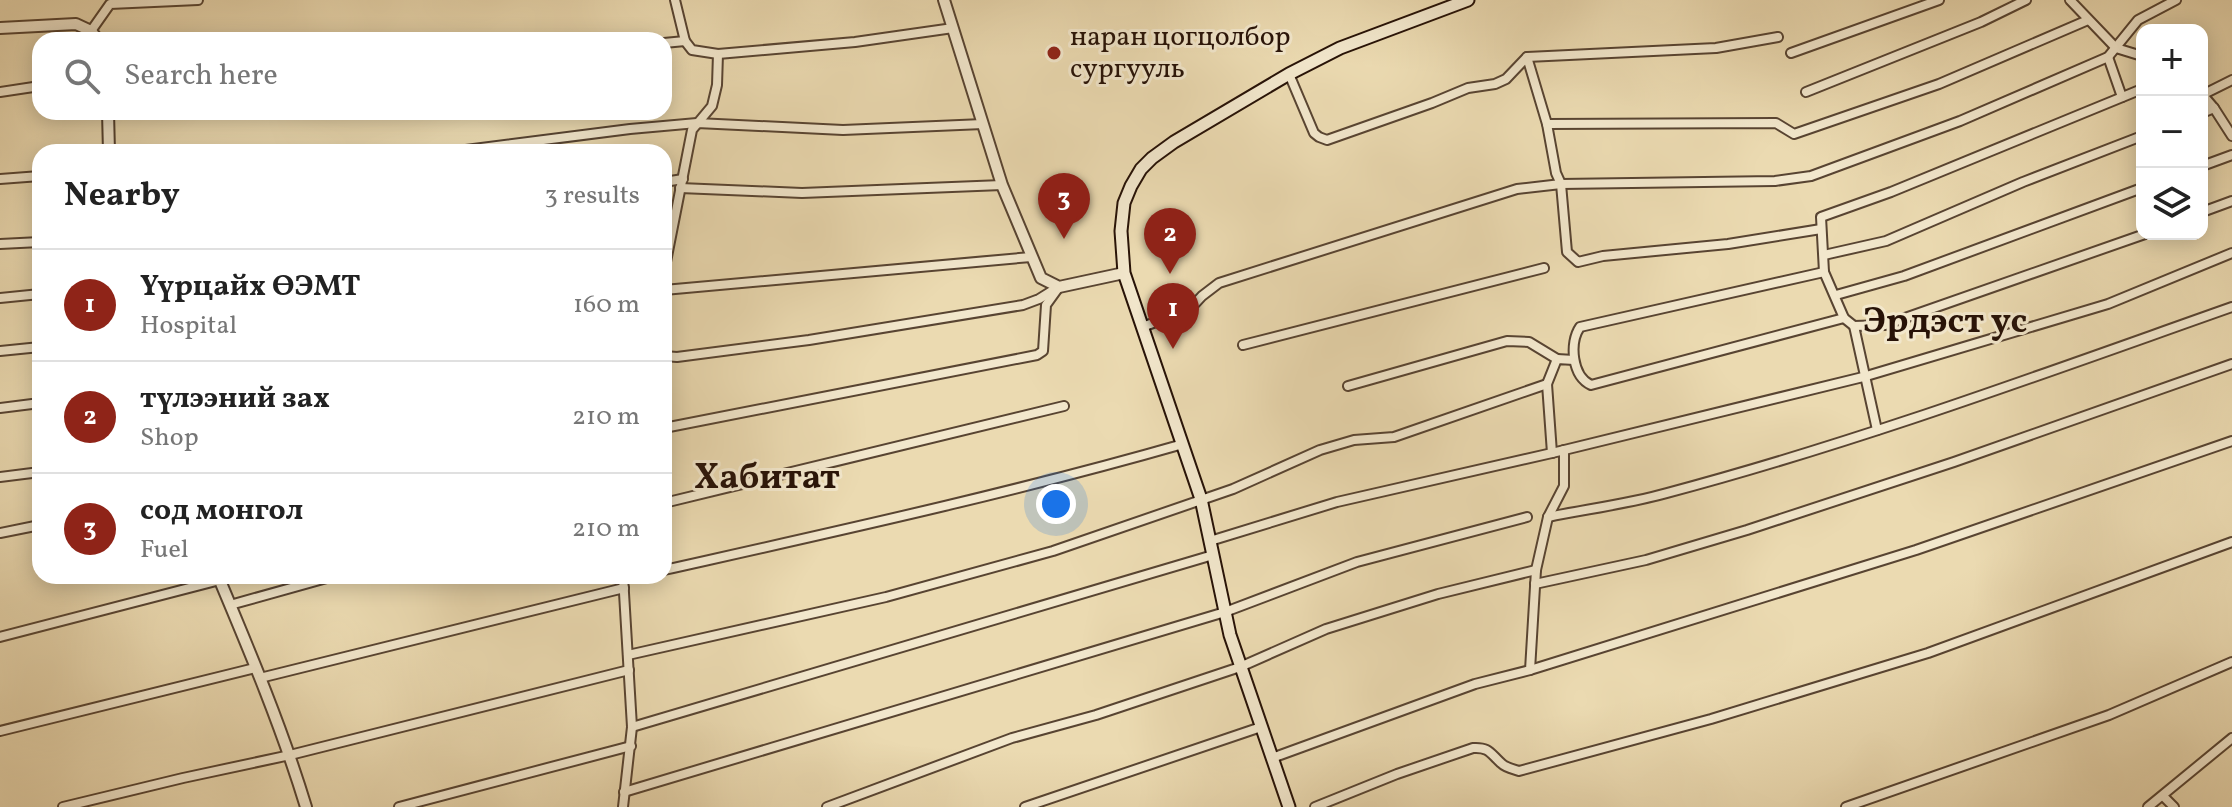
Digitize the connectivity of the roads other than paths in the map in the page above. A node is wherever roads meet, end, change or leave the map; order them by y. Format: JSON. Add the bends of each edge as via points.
{"nodes":[{"id":1,"x":198,"y":0,"type":"edge"},
{"id":2,"x":675,"y":0,"type":"edge"},
{"id":3,"x":944,"y":0,"type":"edge"},
{"id":4,"x":1468,"y":0,"type":"edge"},
{"id":5,"x":1939,"y":0,"type":"edge"},
{"id":6,"x":2026,"y":0,"type":"edge"},
{"id":7,"x":2070,"y":0,"type":"edge"},
{"id":8,"x":2176,"y":0,"type":"edge"},
{"id":9,"x":2088,"y":20,"type":"junction"},
{"id":10,"x":0,"y":28,"type":"edge"},
{"id":11,"x":953,"y":28,"type":"junction"},
{"id":12,"x":90,"y":32,"type":"edge"},
{"id":13,"x":96,"y":32,"type":"edge"},
{"id":14,"x":1778,"y":37,"type":"dead end"},
{"id":15,"x":685,"y":41,"type":"junction"},
{"id":16,"x":672,"y":42,"type":"edge"},
{"id":17,"x":2116,"y":48,"type":"junction"},
{"id":18,"x":1791,"y":53,"type":"dead end"},
{"id":19,"x":718,"y":54,"type":"junction"},
{"id":20,"x":2136,"y":54,"type":"edge"},
{"id":21,"x":1527,"y":57,"type":"junction"},
{"id":22,"x":2108,"y":57,"type":"junction"},
{"id":23,"x":1289,"y":74,"type":"junction"},
{"id":24,"x":2232,"y":80,"type":"edge"},
{"id":25,"x":32,"y":87,"type":"edge"},
{"id":26,"x":2136,"y":91,"type":"edge"},
{"id":27,"x":2208,"y":91,"type":"edge"},
{"id":28,"x":0,"y":92,"type":"edge"},
{"id":29,"x":1806,"y":92,"type":"dead end"},
{"id":30,"x":2204,"y":96,"type":"edge"},
{"id":31,"x":2122,"y":97,"type":"junction"},
{"id":32,"x":2214,"y":108,"type":"junction"},
{"id":33,"x":2208,"y":110,"type":"edge"},
{"id":34,"x":108,"y":120,"type":"edge"},
{"id":35,"x":697,"y":123,"type":"junction"},
{"id":36,"x":983,"y":124,"type":"junction"},
{"id":37,"x":1547,"y":124,"type":"junction"},
{"id":38,"x":2232,"y":136,"type":"edge"},
{"id":39,"x":2136,"y":138,"type":"edge"},
{"id":40,"x":109,"y":144,"type":"edge"},
{"id":41,"x":513,"y":144,"type":"edge"},
{"id":42,"x":2232,"y":155,"type":"edge"},
{"id":43,"x":2208,"y":164,"type":"edge"},
{"id":44,"x":32,"y":177,"type":"edge"},
{"id":45,"x":0,"y":179,"type":"edge"},
{"id":46,"x":672,"y":182,"type":"edge"},
{"id":47,"x":681,"y":183,"type":"junction"},
{"id":48,"x":1561,"y":184,"type":"junction"},
{"id":49,"x":1002,"y":185,"type":"junction"},
{"id":50,"x":2136,"y":190,"type":"edge"},
{"id":51,"x":2232,"y":201,"type":"edge"},
{"id":52,"x":2208,"y":210,"type":"edge"},
{"id":53,"x":672,"y":222,"type":"edge"},
{"id":54,"x":1821,"y":229,"type":"junction"},
{"id":55,"x":2136,"y":237,"type":"edge"},
{"id":56,"x":32,"y":242,"type":"edge"},
{"id":57,"x":0,"y":244,"type":"edge"},
{"id":58,"x":2232,"y":253,"type":"edge"},
{"id":59,"x":1824,"y":255,"type":"junction"},
{"id":60,"x":1031,"y":257,"type":"junction"},
{"id":61,"x":1544,"y":268,"type":"dead end"},
{"id":62,"x":1824,"y":272,"type":"junction"},
{"id":63,"x":1124,"y":273,"type":"junction"},
{"id":64,"x":1059,"y":287,"type":"junction"},
{"id":65,"x":672,"y":289,"type":"edge"},
{"id":66,"x":32,"y":295,"type":"edge"},
{"id":67,"x":1836,"y":295,"type":"junction"},
{"id":68,"x":0,"y":298,"type":"edge"},
{"id":69,"x":2232,"y":307,"type":"edge"},
{"id":70,"x":1844,"y":318,"type":"junction"},
{"id":71,"x":1854,"y":326,"type":"junction"},
{"id":72,"x":1142,"y":327,"type":"junction"},
{"id":73,"x":1243,"y":345,"type":"dead end"},
{"id":74,"x":32,"y":348,"type":"edge"},
{"id":75,"x":0,"y":351,"type":"edge"},
{"id":76,"x":672,"y":357,"type":"edge"},
{"id":77,"x":1557,"y":359,"type":"junction"},
{"id":78,"x":1574,"y":360,"type":"junction"},
{"id":79,"x":2232,"y":364,"type":"edge"},
{"id":80,"x":1864,"y":377,"type":"junction"},
{"id":81,"x":1547,"y":384,"type":"junction"},
{"id":82,"x":1348,"y":386,"type":"dead end"},
{"id":83,"x":32,"y":404,"type":"edge"},
{"id":84,"x":1064,"y":406,"type":"dead end"},
{"id":85,"x":0,"y":408,"type":"edge"},
{"id":86,"x":672,"y":426,"type":"edge"},
{"id":87,"x":1877,"y":430,"type":"junction"},
{"id":88,"x":2232,"y":441,"type":"edge"},
{"id":89,"x":1183,"y":444,"type":"junction"},
{"id":90,"x":1564,"y":450,"type":"junction"},
{"id":91,"x":1552,"y":453,"type":"junction"},
{"id":92,"x":32,"y":473,"type":"edge"},
{"id":93,"x":0,"y":477,"type":"edge"},
{"id":94,"x":1201,"y":499,"type":"junction"},
{"id":95,"x":672,"y":501,"type":"edge"},
{"id":96,"x":1527,"y":517,"type":"dead end"},
{"id":97,"x":1548,"y":517,"type":"junction"},
{"id":98,"x":32,"y":527,"type":"edge"},
{"id":99,"x":0,"y":533,"type":"edge"},
{"id":100,"x":1210,"y":541,"type":"junction"},
{"id":101,"x":2232,"y":542,"type":"edge"},
{"id":102,"x":1213,"y":555,"type":"junction"},
{"id":103,"x":672,"y":568,"type":"edge"},
{"id":104,"x":1536,"y":570,"type":"junction"},
{"id":105,"x":197,"y":584,"type":"edge"},
{"id":106,"x":221,"y":584,"type":"edge"},
{"id":107,"x":305,"y":584,"type":"edge"},
{"id":108,"x":612,"y":584,"type":"edge"},
{"id":109,"x":624,"y":584,"type":"edge"},
{"id":110,"x":1535,"y":584,"type":"junction"},
{"id":111,"x":230,"y":605,"type":"junction"},
{"id":112,"x":1225,"y":612,"type":"junction"},
{"id":113,"x":0,"y":637,"type":"edge"},
{"id":114,"x":628,"y":655,"type":"junction"},
{"id":115,"x":2232,"y":662,"type":"edge"},
{"id":116,"x":1240,"y":667,"type":"junction"},
{"id":117,"x":629,"y":670,"type":"junction"},
{"id":118,"x":1530,"y":670,"type":"junction"},
{"id":119,"x":257,"y":673,"type":"junction"},
{"id":120,"x":632,"y":727,"type":"junction"},
{"id":121,"x":1261,"y":727,"type":"junction"},
{"id":122,"x":0,"y":731,"type":"edge"},
{"id":123,"x":2232,"y":738,"type":"edge"},
{"id":124,"x":631,"y":746,"type":"junction"},
{"id":125,"x":290,"y":755,"type":"junction"},
{"id":126,"x":1272,"y":758,"type":"junction"},
{"id":127,"x":624,"y":792,"type":"junction"},
{"id":128,"x":2163,"y":796,"type":"junction"},
{"id":129,"x":63,"y":807,"type":"edge"},
{"id":130,"x":306,"y":807,"type":"edge"},
{"id":131,"x":399,"y":807,"type":"edge"},
{"id":132,"x":623,"y":807,"type":"edge"},
{"id":133,"x":827,"y":807,"type":"edge"},
{"id":134,"x":1025,"y":807,"type":"edge"},
{"id":135,"x":1289,"y":807,"type":"edge"},
{"id":136,"x":1315,"y":807,"type":"edge"},
{"id":137,"x":1846,"y":807,"type":"edge"},
{"id":138,"x":2148,"y":807,"type":"edge"},
{"id":139,"x":2174,"y":807,"type":"edge"}],
"edges":[{"from":1,"to":13,"type":"street","via":[[110,4]]},
{"from":2,"to":15,"type":"street"},
{"from":3,"to":11,"type":"street"},
{"from":4,"to":23,"type":"main road","via":[[1340,48]]},
{"from":5,"to":18,"type":"street"},
{"from":6,"to":29,"type":"street"},
{"from":7,"to":9,"type":"street"},
{"from":8,"to":17,"type":"street","via":[[2138,20]]},
{"from":9,"to":17,"type":"street"},
{"from":9,"to":37,"type":"street","via":[[1939,84],[1794,134],[1776,123]]},
{"from":10,"to":12,"type":"street","via":[[66,24]]},
{"from":11,"to":19,"type":"street"},
{"from":11,"to":36,"type":"street"},
{"from":14,"to":21,"type":"street","via":[[1716,48]]},
{"from":15,"to":16,"type":"street"},
{"from":15,"to":19,"type":"street","via":[[692,50]]},
{"from":17,"to":20,"type":"street"},
{"from":17,"to":22,"type":"street"},
{"from":19,"to":35,"type":"street","via":[[712,106]]},
{"from":21,"to":23,"type":"street","via":[[1495,84],[1468,88],[1327,140],[1314,133]]},
{"from":21,"to":37,"type":"street"},
{"from":22,"to":31,"type":"street"},
{"from":22,"to":48,"type":"street","via":[[1960,121],[1811,176]]},
{"from":23,"to":63,"type":"main road","via":[[1174,142],[1141,169],[1124,203]]},
{"from":24,"to":27,"type":"street"},
{"from":25,"to":28,"type":"street"},
{"from":26,"to":31,"type":"street"},
{"from":30,"to":32,"type":"street"},
{"from":31,"to":54,"type":"street","via":[[1821,217]]},
{"from":32,"to":33,"type":"street"},
{"from":32,"to":38,"type":"street"},
{"from":34,"to":40,"type":"street"},
{"from":35,"to":36,"type":"street","via":[[843,130]]},
{"from":35,"to":41,"type":"street"},
{"from":35,"to":47,"type":"street"},
{"from":36,"to":49,"type":"street"},
{"from":37,"to":48,"type":"street"},
{"from":39,"to":59,"type":"street","via":[[1886,241]]},
{"from":42,"to":43,"type":"street"},
{"from":44,"to":45,"type":"street"},
{"from":46,"to":47,"type":"street"},
{"from":47,"to":49,"type":"street","via":[[802,193]]},
{"from":47,"to":53,"type":"street"},
{"from":48,"to":54,"type":"street","via":[[1567,252],[1578,262]]},
{"from":48,"to":72,"type":"street","via":[[1517,189],[1219,283],[1189,310]]},
{"from":49,"to":60,"type":"street"},
{"from":50,"to":67,"type":"street","via":[[1904,276]]},
{"from":51,"to":52,"type":"street"},
{"from":54,"to":59,"type":"street"},
{"from":55,"to":71,"type":"street","via":[[1885,325]]},
{"from":56,"to":57,"type":"street"},
{"from":58,"to":80,"type":"street","via":[[2108,304]]},
{"from":59,"to":62,"type":"street"},
{"from":60,"to":64,"type":"street","via":[[1041,278]]},
{"from":60,"to":65,"type":"street"},
{"from":61,"to":73,"type":"street"},
{"from":62,"to":67,"type":"street"},
{"from":62,"to":78,"type":"street","via":[[1580,327]]},
{"from":63,"to":64,"type":"street"},
{"from":63,"to":72,"type":"main road"},
{"from":64,"to":76,"type":"street","via":[[1023,305]]},
{"from":64,"to":86,"type":"street","via":[[1046,305],[1043,351],[1037,355]]},
{"from":66,"to":68,"type":"street"},
{"from":67,"to":70,"type":"street"},
{"from":69,"to":87,"type":"street"},
{"from":70,"to":71,"type":"street"},
{"from":70,"to":78,"type":"street","via":[[1591,385],[1581,379]]},
{"from":71,"to":80,"type":"street"},
{"from":72,"to":89,"type":"main road"},
{"from":74,"to":75,"type":"street"},
{"from":77,"to":78,"type":"street"},
{"from":77,"to":81,"type":"street"},
{"from":77,"to":82,"type":"street","via":[[1529,342],[1507,341]]},
{"from":79,"to":110,"type":"street","via":[[1747,530],[1646,560]]},
{"from":80,"to":87,"type":"street"},
{"from":80,"to":90,"type":"street"},
{"from":81,"to":91,"type":"street"},
{"from":81,"to":94,"type":"street","via":[[1394,437],[1320,450]]},
{"from":83,"to":85,"type":"street"},
{"from":84,"to":95,"type":"street"},
{"from":87,"to":97,"type":"street","via":[[1664,494]]},
{"from":88,"to":118,"type":"street","via":[[1916,550]]},
{"from":89,"to":94,"type":"main road"},
{"from":89,"to":103,"type":"street"},
{"from":90,"to":91,"type":"street"},
{"from":90,"to":97,"type":"street","via":[[1564,486]]},
{"from":91,"to":100,"type":"street","via":[[1337,502]]},
{"from":92,"to":93,"type":"street"},
{"from":94,"to":100,"type":"main road"},
{"from":94,"to":114,"type":"street","via":[[1053,551],[886,597]]},
{"from":96,"to":112,"type":"street","via":[[1357,562]]},
{"from":97,"to":104,"type":"street"},
{"from":98,"to":99,"type":"street"},
{"from":100,"to":102,"type":"main road"},
{"from":101,"to":136,"type":"street","via":[[1928,653],[1711,719],[1519,771],[1501,763],[1491,750],[1473,748]]},
{"from":102,"to":112,"type":"main road"},
{"from":102,"to":120,"type":"street"},
{"from":104,"to":110,"type":"street"},
{"from":104,"to":116,"type":"street","via":[[1326,629]]},
{"from":105,"to":113,"type":"street"},
{"from":106,"to":111,"type":"street"},
{"from":107,"to":111,"type":"street"},
{"from":108,"to":119,"type":"street"},
{"from":109,"to":114,"type":"street"},
{"from":110,"to":118,"type":"street"},
{"from":111,"to":119,"type":"street"},
{"from":112,"to":116,"type":"main road"},
{"from":112,"to":127,"type":"street"},
{"from":114,"to":117,"type":"street"},
{"from":115,"to":137,"type":"street","via":[[2109,715]]},
{"from":116,"to":121,"type":"main road"},
{"from":116,"to":133,"type":"street","via":[[1012,738]]},
{"from":117,"to":120,"type":"street"},
{"from":117,"to":125,"type":"street"},
{"from":118,"to":126,"type":"street","via":[[1475,684]]},
{"from":119,"to":122,"type":"street"},
{"from":119,"to":125,"type":"street"},
{"from":120,"to":124,"type":"street"},
{"from":121,"to":126,"type":"main road"},
{"from":121,"to":134,"type":"street"},
{"from":123,"to":128,"type":"street"},
{"from":124,"to":127,"type":"street"},
{"from":124,"to":131,"type":"street"},
{"from":125,"to":129,"type":"street"},
{"from":125,"to":130,"type":"street"},
{"from":126,"to":135,"type":"main road"},
{"from":127,"to":132,"type":"street"},
{"from":128,"to":138,"type":"street"},
{"from":128,"to":139,"type":"street"}]}
